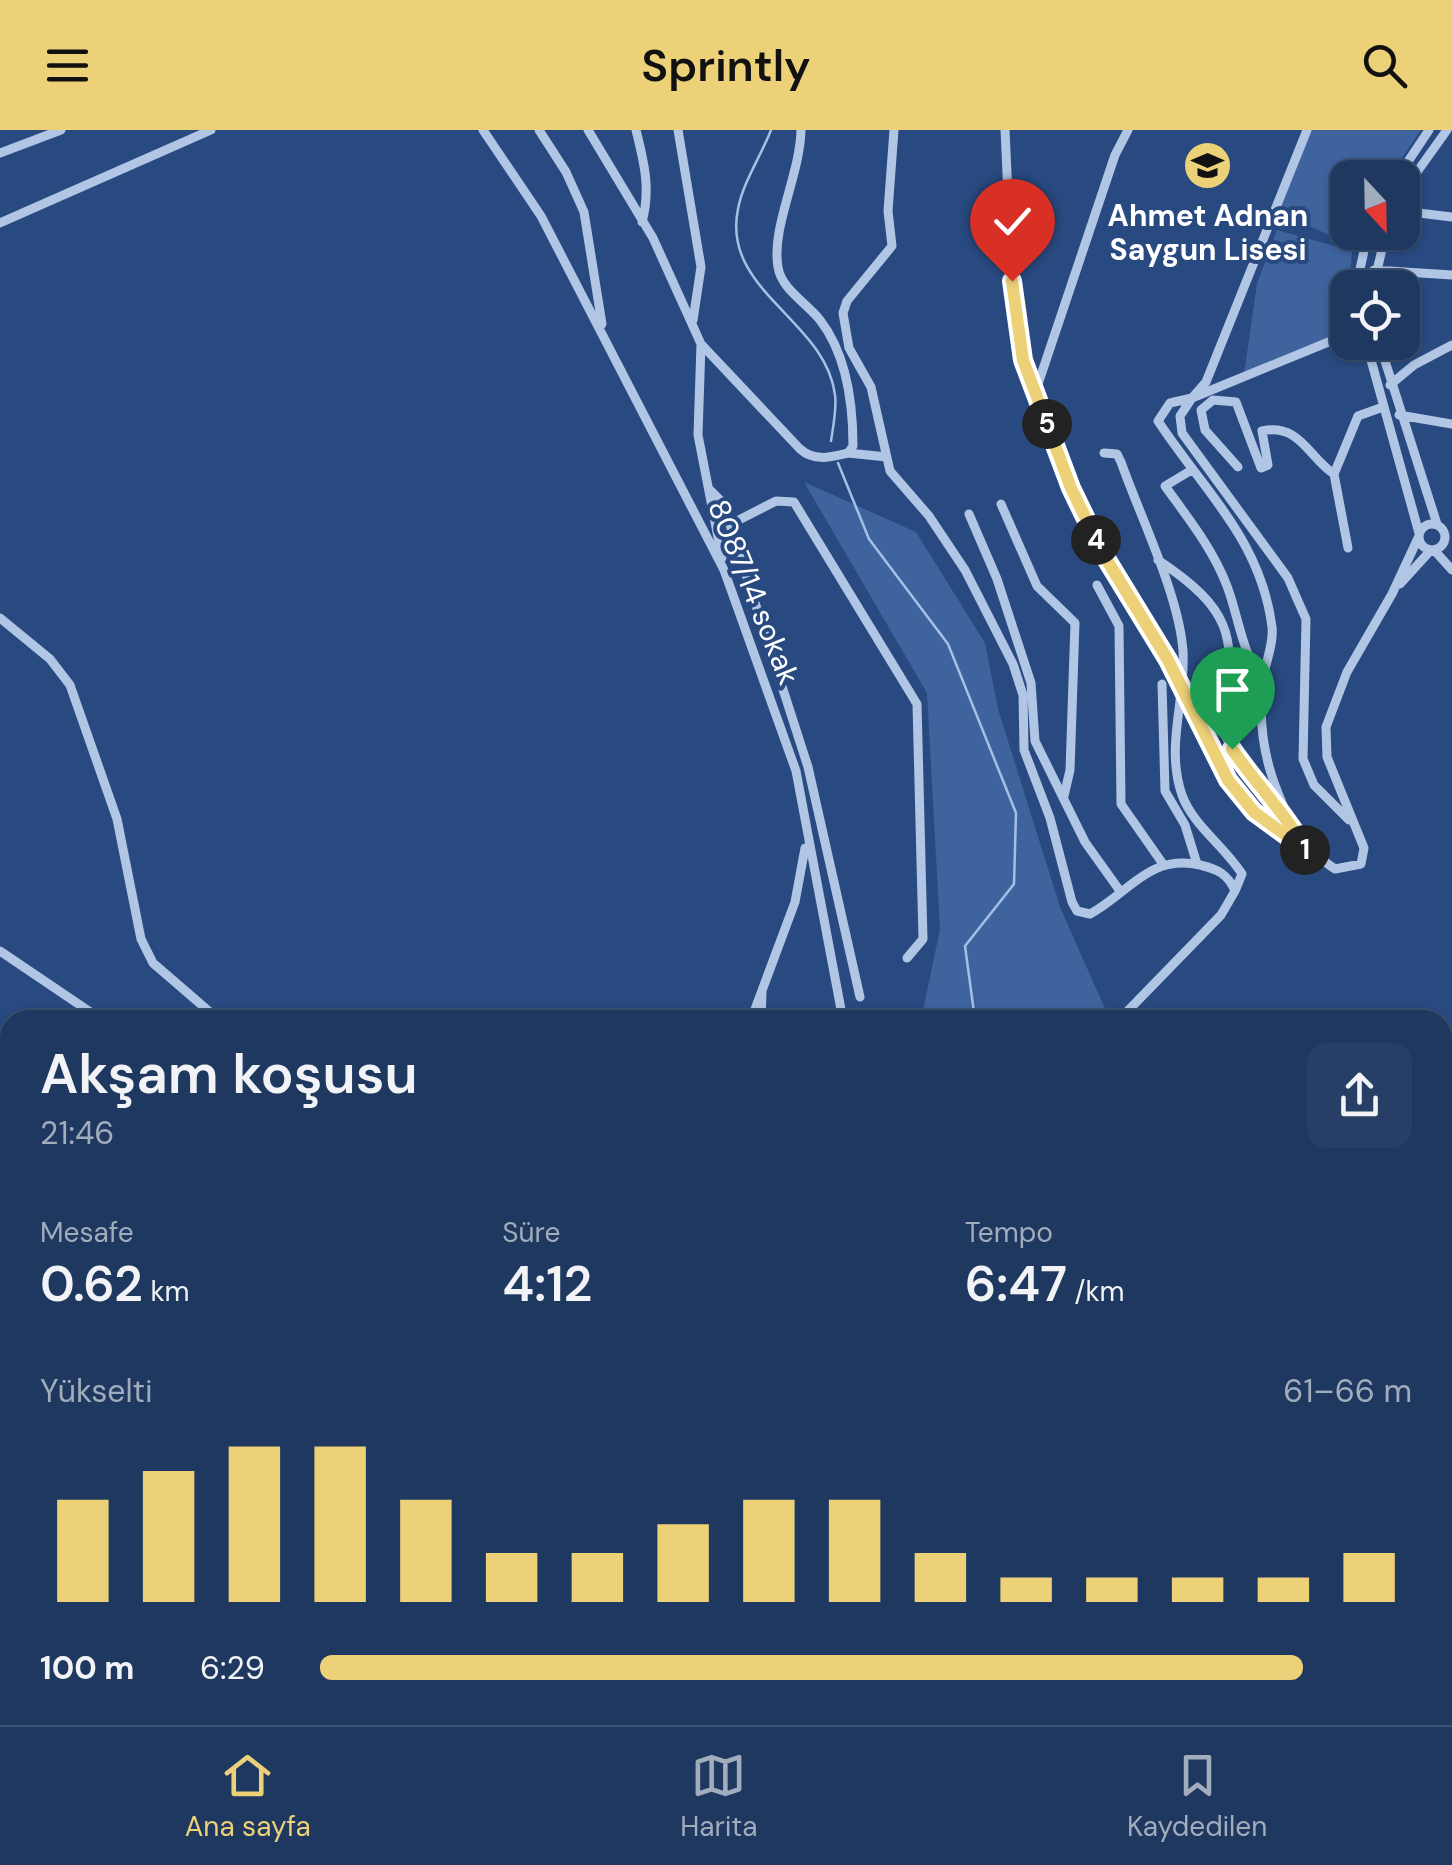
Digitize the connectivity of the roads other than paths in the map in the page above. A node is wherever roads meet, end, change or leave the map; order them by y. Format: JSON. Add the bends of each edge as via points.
{"nodes":[{"id":1,"x":62,"y":130,"type":"edge"},
{"id":2,"x":211,"y":130,"type":"edge"},
{"id":3,"x":483,"y":130,"type":"edge"},
{"id":4,"x":539,"y":130,"type":"edge"},
{"id":5,"x":588,"y":130,"type":"edge"},
{"id":6,"x":636,"y":130,"type":"edge"},
{"id":7,"x":678,"y":130,"type":"edge"},
{"id":8,"x":801,"y":130,"type":"edge"},
{"id":9,"x":894,"y":130,"type":"edge"},
{"id":10,"x":1005,"y":130,"type":"edge"},
{"id":11,"x":1128,"y":130,"type":"edge"},
{"id":12,"x":1307,"y":130,"type":"edge"},
{"id":13,"x":1428,"y":130,"type":"edge"},
{"id":14,"x":1447,"y":130,"type":"edge"},
{"id":15,"x":0,"y":153,"type":"edge"},
{"id":16,"x":1409,"y":160,"type":"edge"},
{"id":17,"x":1420,"y":168,"type":"edge"},
{"id":18,"x":1420,"y":214,"type":"edge"},
{"id":19,"x":1452,"y":218,"type":"edge"},
{"id":20,"x":642,"y":222,"type":"junction"},
{"id":21,"x":0,"y":223,"type":"edge"},
{"id":22,"x":1380,"y":250,"type":"edge"},
{"id":23,"x":1374,"y":270,"type":"edge"},
{"id":24,"x":1420,"y":274,"type":"edge"},
{"id":25,"x":1452,"y":276,"type":"edge"},
{"id":26,"x":693,"y":324,"type":"junction"},
{"id":27,"x":603,"y":332,"type":"junction"},
{"id":28,"x":1330,"y":341,"type":"edge"},
{"id":29,"x":701,"y":344,"type":"junction"},
{"id":30,"x":1452,"y":346,"type":"edge"},
{"id":31,"x":1371,"y":360,"type":"edge"},
{"id":32,"x":1384,"y":360,"type":"edge"},
{"id":33,"x":1390,"y":385,"type":"junction"},
{"id":34,"x":1035,"y":393,"type":"junction"},
{"id":35,"x":1192,"y":398,"type":"junction"},
{"id":36,"x":1384,"y":407,"type":"junction"},
{"id":37,"x":1399,"y":415,"type":"junction"},
{"id":38,"x":1452,"y":424,"type":"edge"},
{"id":39,"x":848,"y":453,"type":"junction"},
{"id":40,"x":1104,"y":453,"type":"dead end"},
{"id":41,"x":887,"y":457,"type":"junction"},
{"id":42,"x":1238,"y":467,"type":"dead end"},
{"id":43,"x":1190,"y":471,"type":"junction"},
{"id":44,"x":1334,"y":474,"type":"junction"},
{"id":45,"x":710,"y":490,"type":"junction"},
{"id":46,"x":1001,"y":504,"type":"dead end"},
{"id":47,"x":969,"y":514,"type":"dead end"},
{"id":48,"x":731,"y":524,"type":"junction"},
{"id":49,"x":1446,"y":534,"type":"edge"},
{"id":50,"x":1419,"y":535,"type":"junction"},
{"id":51,"x":1348,"y":548,"type":"dead end"},
{"id":52,"x":1432,"y":550,"type":"junction"},
{"id":53,"x":1155,"y":558,"type":"junction"},
{"id":54,"x":724,"y":570,"type":"junction"},
{"id":55,"x":1452,"y":570,"type":"edge"},
{"id":56,"x":1097,"y":585,"type":"dead end"},
{"id":57,"x":1392,"y":594,"type":"junction"},
{"id":58,"x":0,"y":618,"type":"edge"},
{"id":59,"x":1263,"y":681,"type":"junction"},
{"id":60,"x":1162,"y":684,"type":"dead end"},
{"id":61,"x":1182,"y":690,"type":"junction"},
{"id":62,"x":1064,"y":796,"type":"junction"},
{"id":63,"x":1287,"y":817,"type":"junction"},
{"id":64,"x":1354,"y":826,"type":"junction"},
{"id":65,"x":808,"y":836,"type":"junction"},
{"id":66,"x":1306,"y":850,"type":"junction"},
{"id":67,"x":1163,"y":864,"type":"junction"},
{"id":68,"x":1197,"y":864,"type":"junction"},
{"id":69,"x":1120,"y":891,"type":"junction"},
{"id":70,"x":1235,"y":892,"type":"junction"},
{"id":71,"x":0,"y":951,"type":"edge"},
{"id":72,"x":907,"y":958,"type":"dead end"},
{"id":73,"x":762,"y":990,"type":"junction"},
{"id":74,"x":860,"y":997,"type":"dead end"},
{"id":75,"x":87,"y":1010,"type":"edge"},
{"id":76,"x":207,"y":1010,"type":"edge"},
{"id":77,"x":755,"y":1010,"type":"edge"},
{"id":78,"x":761,"y":1010,"type":"edge"},
{"id":79,"x":840,"y":1010,"type":"edge"},
{"id":80,"x":1129,"y":1010,"type":"edge"}],
"edges":[{"from":1,"to":15,"type":"street"},
{"from":2,"to":21,"type":"street"},
{"from":3,"to":27,"type":"street","via":[[541,216]]},
{"from":4,"to":27,"type":"street","via":[[584,212]]},
{"from":5,"to":20,"type":"street"},
{"from":6,"to":20,"type":"street","via":[[648,202]]},
{"from":7,"to":26,"type":"street","via":[[701,267]]},
{"from":8,"to":39,"type":"street","via":[[800,161],[776,245],[778,268],[824,325],[841,365],[852,404]]},
{"from":9,"to":41,"type":"street","via":[[892,246],[856,287],[844,313],[849,348],[871,387]]},
{"from":10,"to":34,"type":"street","via":[[1012,281],[1023,360]]},
{"from":11,"to":34,"type":"street"},
{"from":12,"to":35,"type":"street","via":[[1206,382]]},
{"from":13,"to":16,"type":"street"},
{"from":14,"to":17,"type":"street"},
{"from":18,"to":19,"type":"street"},
{"from":20,"to":26,"type":"street"},
{"from":22,"to":23,"type":"street"},
{"from":24,"to":25,"type":"street"},
{"from":26,"to":29,"type":"street"},
{"from":27,"to":54,"type":"street","name":"8087/14 sokak"},
{"from":28,"to":35,"type":"street"},
{"from":29,"to":39,"type":"street","via":[[808,456]]},
{"from":29,"to":45,"type":"street","via":[[698,435]]},
{"from":30,"to":33,"type":"street"},
{"from":31,"to":36,"type":"street"},
{"from":32,"to":33,"type":"street"},
{"from":33,"to":37,"type":"street"},
{"from":34,"to":61,"type":"street","via":[[1102,552]]},
{"from":35,"to":43,"type":"street","via":[[1170,403],[1158,422]]},
{"from":35,"to":64,"type":"street","via":[[1180,416],[1182,434],[1288,578],[1306,619],[1303,759],[1314,785]]},
{"from":36,"to":44,"type":"street","via":[[1358,416]]},
{"from":36,"to":50,"type":"street"},
{"from":37,"to":38,"type":"street"},
{"from":37,"to":49,"type":"street"},
{"from":39,"to":41,"type":"street"},
{"from":40,"to":53,"type":"street","via":[[1116,454],[1120,462]]},
{"from":41,"to":69,"type":"street","via":[[890,471],[971,580],[1013,664],[1023,696],[1024,750],[1072,902],[1090,914]]},
{"from":42,"to":44,"type":"street","via":[[1205,430],[1201,410],[1214,400],[1236,402],[1261,468],[1268,465],[1262,431],[1282,430],[1314,449]]},
{"from":43,"to":59,"type":"street","via":[[1236,524],[1258,571],[1272,632]]},
{"from":43,"to":59,"type":"street","via":[[1165,486],[1208,544],[1249,663]]},
{"from":44,"to":51,"type":"street"},
{"from":45,"to":48,"type":"street","via":[[724,502]]},
{"from":45,"to":54,"type":"street"},
{"from":46,"to":62,"type":"street","via":[[1037,586],[1075,623]]},
{"from":47,"to":62,"type":"street","via":[[1031,683],[1035,741]]},
{"from":48,"to":72,"type":"street","via":[[776,501],[794,502],[916,704],[922,939]]},
{"from":48,"to":74,"type":"street","via":[[808,767]]},
{"from":49,"to":50,"type":"street","via":[[1424,526]]},
{"from":49,"to":52,"type":"street"},
{"from":50,"to":52,"type":"street"},
{"from":50,"to":57,"type":"street"},
{"from":52,"to":55,"type":"street"},
{"from":52,"to":57,"type":"street"},
{"from":53,"to":61,"type":"street","via":[[1178,616]]},
{"from":53,"to":63,"type":"street","via":[[1188,580],[1222,620],[1232,653],[1227,739]]},
{"from":54,"to":65,"type":"street","name":"8087/14 sokak","via":[[796,771]]},
{"from":56,"to":67,"type":"street","via":[[1119,626],[1121,804]]},
{"from":57,"to":64,"type":"street","via":[[1347,672],[1326,728],[1328,757]]},
{"from":58,"to":76,"type":"street","via":[[50,659],[70,686],[117,819],[141,939],[153,963]]},
{"from":59,"to":63,"type":"street","via":[[1262,752]]},
{"from":60,"to":68,"type":"street","via":[[1165,791]]},
{"from":61,"to":66,"type":"street","via":[[1228,780],[1254,812]]},
{"from":61,"to":70,"type":"street","via":[[1174,744],[1183,800],[1242,874]]},
{"from":62,"to":69,"type":"street"},
{"from":63,"to":66,"type":"street"},
{"from":64,"to":66,"type":"street","via":[[1364,848],[1355,868],[1335,869]]},
{"from":65,"to":73,"type":"street","via":[[795,902]]},
{"from":65,"to":79,"type":"street","name":"8087/14 sokak"},
{"from":67,"to":68,"type":"street"},
{"from":67,"to":69,"type":"street"},
{"from":68,"to":70,"type":"street","via":[[1225,875]]},
{"from":70,"to":80,"type":"street"},
{"from":71,"to":75,"type":"street"},
{"from":73,"to":77,"type":"street"},
{"from":73,"to":78,"type":"street"}]}
